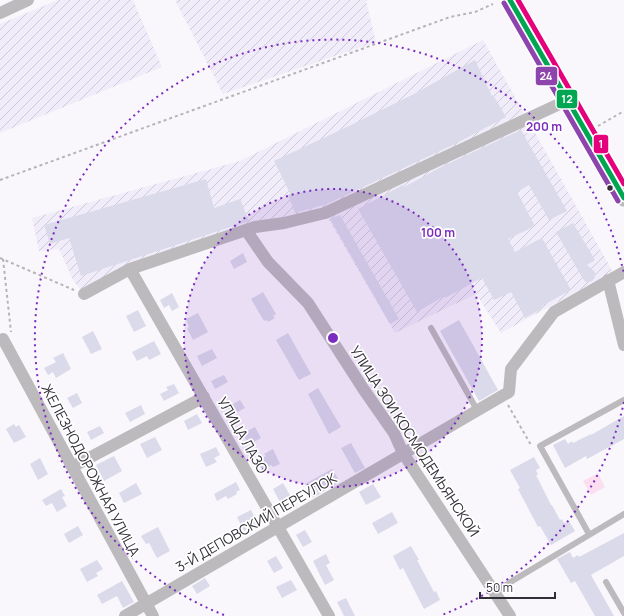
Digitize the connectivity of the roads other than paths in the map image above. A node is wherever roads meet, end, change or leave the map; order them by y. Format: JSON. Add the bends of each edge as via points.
{"nodes":[{"id":1,"x":28,"y":0,"type":"edge"},
{"id":2,"x":510,"y":0,"type":"edge"},
{"id":3,"x":0,"y":13,"type":"edge"},
{"id":4,"x":568,"y":100,"type":"junction"},
{"id":5,"x":624,"y":198,"type":"edge"},
{"id":6,"x":246,"y":230,"type":"junction"},
{"id":7,"x":130,"y":269,"type":"junction"},
{"id":8,"x":624,"y":272,"type":"edge"},
{"id":9,"x":608,"y":280,"type":"junction"},
{"id":10,"x":84,"y":294,"type":"road end"},
{"id":11,"x":431,"y":328,"type":"dead end"},
{"id":12,"x":3,"y":338,"type":"road end"},
{"id":13,"x":624,"y":345,"type":"edge"},
{"id":14,"x":204,"y":397,"type":"junction"},
{"id":15,"x":624,"y":400,"type":"edge"},
{"id":16,"x":477,"y":410,"type":"junction"},
{"id":17,"x":403,"y":453,"type":"junction"},
{"id":18,"x":72,"y":466,"type":"junction"},
{"id":19,"x":624,"y":514,"type":"edge"},
{"id":20,"x":278,"y":527,"type":"junction"},
{"id":21,"x":589,"y":534,"type":"junction"},
{"id":22,"x":606,"y":582,"type":"dead end"},
{"id":23,"x":494,"y":592,"type":"junction"},
{"id":24,"x":146,"y":604,"type":"junction"},
{"id":25,"x":624,"y":613,"type":"edge"},
{"id":26,"x":125,"y":616,"type":"edge"},
{"id":27,"x":153,"y":616,"type":"edge"},
{"id":28,"x":329,"y":616,"type":"edge"},
{"id":29,"x":510,"y":616,"type":"edge"}],
"edges":[{"from":1,"to":3,"type":"street"},
{"from":2,"to":4,"type":"main road"},
{"from":4,"to":5,"type":"main road"},
{"from":4,"to":6,"type":"street","via":[[326,213]]},
{"from":6,"to":7,"type":"street"},
{"from":6,"to":17,"type":"street","name":"УЛИЦА ЗОИ КОСМОДЕМЬЯНСКОЙ","via":[[268,262],[308,303],[394,433]]},
{"from":7,"to":10,"type":"street"},
{"from":7,"to":14,"type":"street","name":"УЛИЦА ЛАЗО"},
{"from":8,"to":9,"type":"street"},
{"from":9,"to":13,"type":"street"},
{"from":9,"to":16,"type":"street","name":"3-Й ДЕПОВСКИЙ ПЕРЕУЛОК","via":[[554,312],[512,369],[509,392]]},
{"from":11,"to":16,"type":"lane"},
{"from":12,"to":18,"type":"street","name":"ЖЕЛЕЗНОДОРОЖНАЯ УЛИЦА"},
{"from":14,"to":18,"type":"street"},
{"from":14,"to":20,"type":"street","name":"УЛИЦА ЛАЗО"},
{"from":15,"to":21,"type":"lane","via":[[540,446]]},
{"from":16,"to":17,"type":"street","name":"3-Й ДЕПОВСКИЙ ПЕРЕУЛОК"},
{"from":17,"to":20,"type":"street","name":"3-Й ДЕПОВСКИЙ ПЕРЕУЛОК"},
{"from":17,"to":23,"type":"street","name":"УЛИЦА ЗОИ КОСМОДЕМЬЯНСКОЙ"},
{"from":18,"to":24,"type":"street","name":"ЖЕЛЕЗНОДОРОЖНАЯ УЛИЦА"},
{"from":19,"to":21,"type":"lane"},
{"from":20,"to":24,"type":"street","name":"3-Й ДЕПОВСКИЙ ПЕРЕУЛОК"},
{"from":20,"to":28,"type":"street","name":"УЛИЦА ЛАЗО"},
{"from":21,"to":23,"type":"lane"},
{"from":22,"to":25,"type":"lane"},
{"from":23,"to":29,"type":"street","name":"УЛИЦА ЗОИ КОСМОДЕМЬЯНСКОЙ"},
{"from":24,"to":26,"type":"street","name":"3-Й ДЕПОВСКИЙ ПЕРЕУЛОК"},
{"from":24,"to":27,"type":"street","name":"ЖЕЛЕЗНОДОРОЖНАЯ УЛИЦА"}]}
